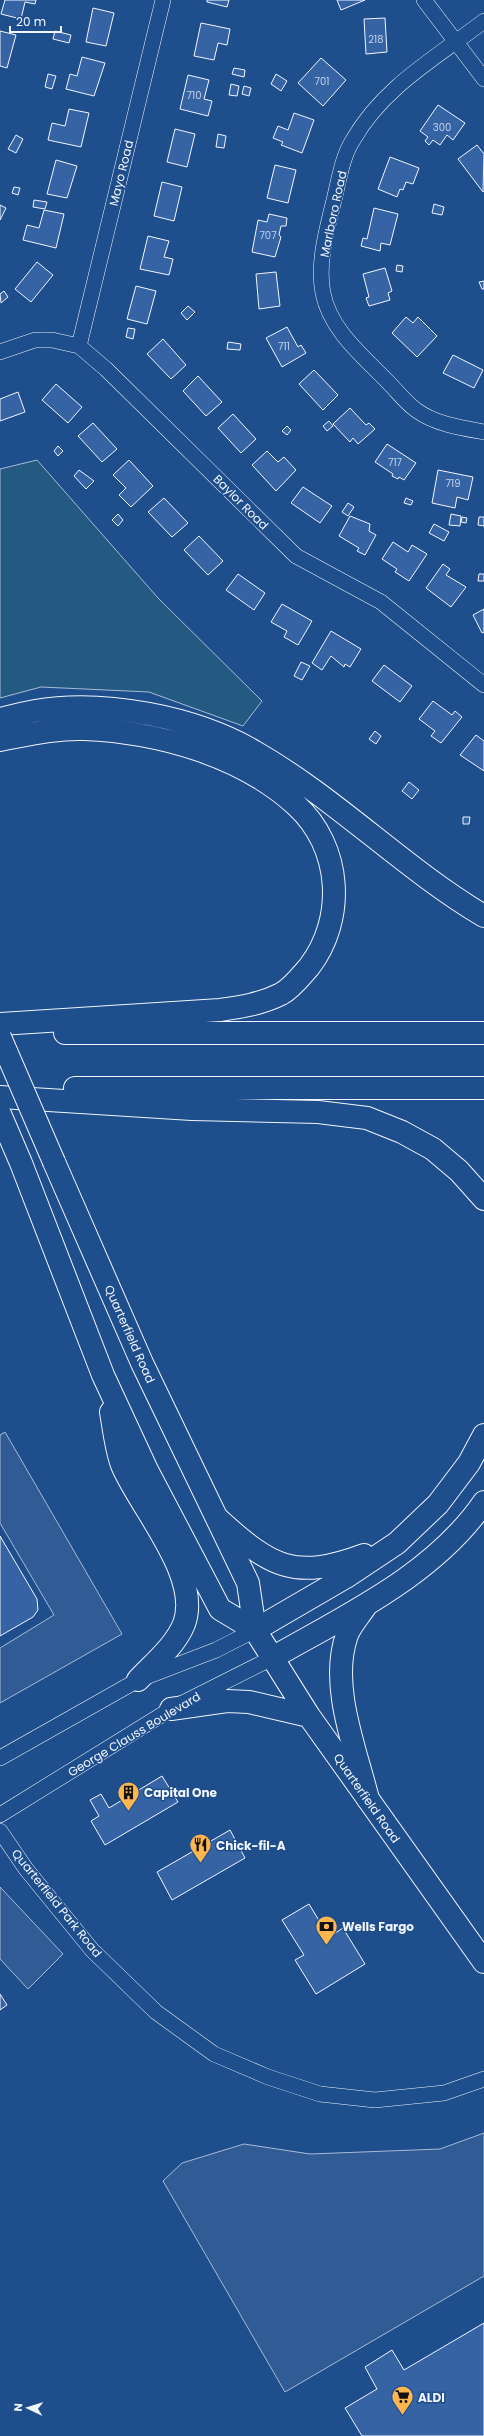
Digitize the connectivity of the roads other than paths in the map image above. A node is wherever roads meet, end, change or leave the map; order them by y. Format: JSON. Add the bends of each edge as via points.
{"nodes":[{"id":1,"x":163,"y":0,"type":"edge"},
{"id":2,"x":424,"y":0,"type":"edge"},
{"id":3,"x":484,"y":21,"type":"edge"},
{"id":4,"x":455,"y":43,"type":"junction"},
{"id":5,"x":484,"y":79,"type":"edge"},
{"id":6,"x":80,"y":346,"type":"junction"},
{"id":7,"x":0,"y":352,"type":"edge"},
{"id":8,"x":484,"y":432,"type":"edge"},
{"id":9,"x":484,"y":685,"type":"edge"},
{"id":10,"x":0,"y":719,"type":"edge"},
{"id":11,"x":0,"y":740,"type":"edge"},
{"id":12,"x":484,"y":916,"type":"edge"},
{"id":13,"x":0,"y":1024,"type":"edge"},
{"id":14,"x":0,"y":1033,"type":"edge"},
{"id":15,"x":484,"y":1033,"type":"edge"},
{"id":16,"x":0,"y":1037,"type":"edge"},
{"id":17,"x":0,"y":1088,"type":"edge"},
{"id":18,"x":484,"y":1088,"type":"edge"},
{"id":19,"x":0,"y":1097,"type":"edge"},
{"id":20,"x":0,"y":1114,"type":"edge"},
{"id":21,"x":484,"y":1199,"type":"edge"},
{"id":22,"x":103,"y":1375,"type":"junction"},
{"id":23,"x":484,"y":1434,"type":"edge"},
{"id":24,"x":484,"y":1502,"type":"edge"},
{"id":25,"x":218,"y":1519,"type":"junction"},
{"id":26,"x":397,"y":1543,"type":"junction"},
{"id":27,"x":368,"y":1603,"type":"junction"},
{"id":28,"x":255,"y":1630,"type":"junction"},
{"id":29,"x":272,"y":1658,"type":"junction"},
{"id":30,"x":138,"y":1680,"type":"junction"},
{"id":31,"x":171,"y":1709,"type":"junction"},
{"id":32,"x":309,"y":1716,"type":"junction"},
{"id":33,"x":0,"y":1758,"type":"edge"},
{"id":34,"x":368,"y":1799,"type":"junction"},
{"id":35,"x":0,"y":1815,"type":"edge"},
{"id":36,"x":0,"y":1831,"type":"edge"},
{"id":37,"x":484,"y":1962,"type":"edge"},
{"id":38,"x":484,"y":2079,"type":"edge"}],
"edges":[{"from":1,"to":6,"type":"street","name":"Mayo Road"},
{"from":2,"to":4,"type":"street"},
{"from":3,"to":4,"type":"street","name":"Marlboro Road"},
{"from":4,"to":5,"type":"street"},
{"from":4,"to":8,"type":"street","name":"Marlboro Road","via":[[404,79],[376,106],[352,140],[344,161],[327,230],[321,271],[323,293],[330,313],[346,339],[416,410],[449,426]]},
{"from":6,"to":7,"type":"street","name":"Baylor Road","via":[[52,340],[35,340]]},
{"from":6,"to":9,"type":"street","name":"Baylor Road","via":[[296,556],[381,602]]},
{"from":10,"to":12,"type":"main road","via":[[36,710],[80,708],[127,711],[176,720],[217,733],[255,751],[296,778],[420,873]]},
{"from":11,"to":13,"type":"main road","via":[[82,729],[125,733],[171,742],[246,770],[296,805],[311,822],[328,854],[333,872],[335,897],[331,925],[319,954],[301,977],[282,994],[252,1005],[220,1010]]},
{"from":14,"to":15,"type":"main road"},
{"from":16,"to":25,"type":"main road","name":"Quarterfield Road","bridge":true,"via":[[142,1363]]},
{"from":17,"to":18,"type":"main road"},
{"from":19,"to":21,"type":"main road","via":[[192,1109],[318,1112],[367,1118],[402,1132],[433,1149],[459,1171]]},
{"from":20,"to":22,"type":"main road","name":"Quarterfield Road","via":[[22,1163]]},
{"from":22,"to":28,"type":"main road","name":"Quarterfield Road","via":[[147,1470],[220,1609]]},
{"from":22,"to":30,"type":"main road","via":[[122,1465],[169,1549],[185,1585],[187,1606],[184,1623],[174,1641]]},
{"from":23,"to":26,"type":"main road","via":[[469,1463],[438,1504]]},
{"from":24,"to":27,"type":"main road","via":[[453,1539],[418,1570]]},
{"from":25,"to":26,"type":"main road","via":[[250,1547],[282,1564],[300,1568],[322,1568],[339,1564]]},
{"from":25,"to":28,"type":"main road","name":"Quarterfield Road","via":[[248,1583]]},
{"from":26,"to":28,"type":"main road","via":[[346,1577]]},
{"from":27,"to":29,"type":"main road"},
{"from":27,"to":34,"type":"main road","via":[[347,1634],[340,1676],[342,1697]]},
{"from":28,"to":29,"type":"main road","name":"Quarterfield Road"},
{"from":28,"to":30,"type":"street","via":[[216,1650]]},
{"from":29,"to":31,"type":"street","name":"George Clauss Boulevard"},
{"from":29,"to":32,"type":"main road","name":"Quarterfield Road"},
{"from":30,"to":33,"type":"street"},
{"from":31,"to":32,"type":"main road","via":[[227,1701],[249,1702]]},
{"from":31,"to":35,"type":"street","name":"George Clauss Boulevard"},
{"from":32,"to":34,"type":"main road","name":"Quarterfield Road"},
{"from":34,"to":37,"type":"main road","name":"Quarterfield Road"},
{"from":36,"to":38,"type":"street","name":"Quarterfield Park Road","via":[[26,1869],[92,1950],[156,2012],[214,2054],[268,2077],[320,2094],[375,2100],[444,2093]]}]}
